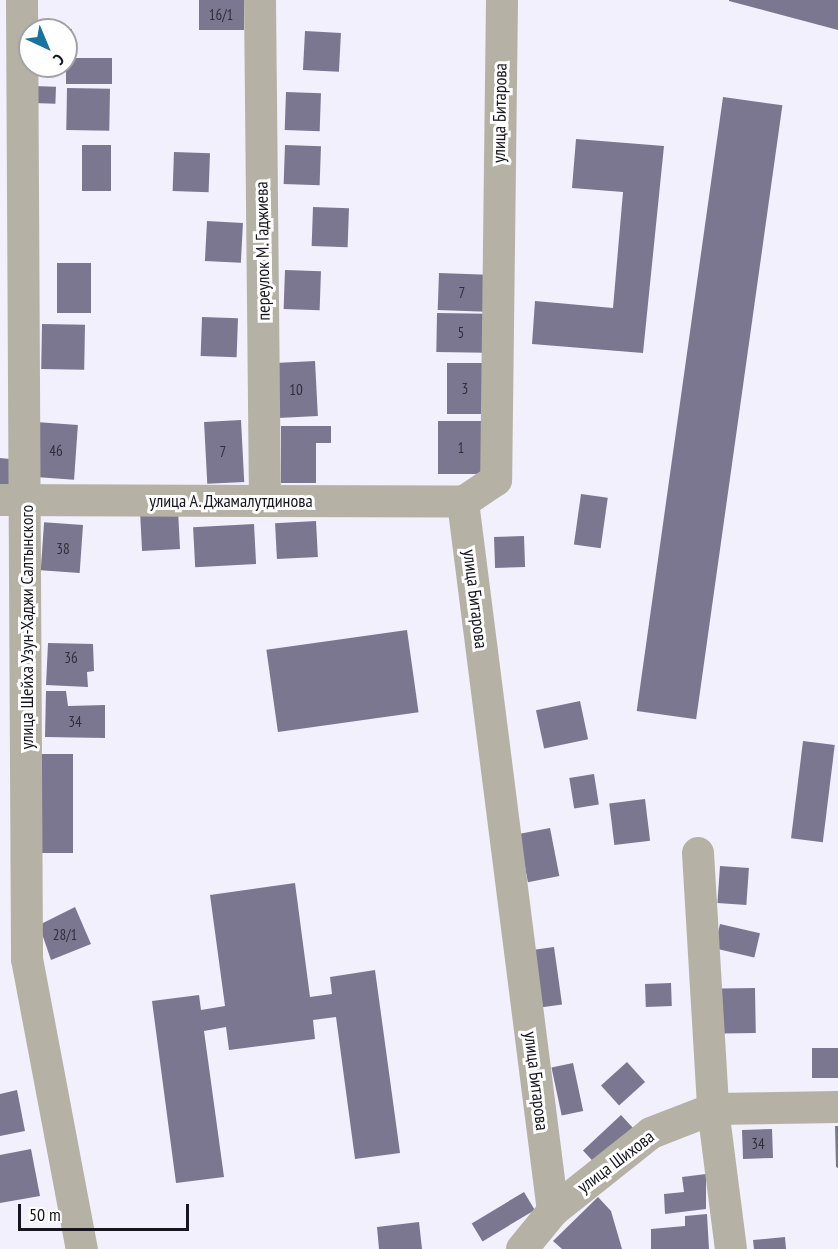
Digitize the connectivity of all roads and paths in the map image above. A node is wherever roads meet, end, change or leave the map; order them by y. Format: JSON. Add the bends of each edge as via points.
{"nodes":[{"id":1,"x":22,"y":0,"type":"edge"},
{"id":2,"x":260,"y":0,"type":"edge"},
{"id":3,"x":502,"y":0,"type":"edge"},
{"id":4,"x":14,"y":500,"type":"edge"},
{"id":5,"x":265,"y":501,"type":"junction"},
{"id":6,"x":463,"y":502,"type":"junction"},
{"id":7,"x":698,"y":853,"type":"dead end"},
{"id":8,"x":14,"y":959,"type":"edge"},
{"id":9,"x":838,"y":1107,"type":"edge"},
{"id":10,"x":713,"y":1109,"type":"junction"},
{"id":11,"x":553,"y":1211,"type":"junction"},
{"id":12,"x":81,"y":1249,"type":"edge"},
{"id":13,"x":522,"y":1249,"type":"edge"},
{"id":14,"x":731,"y":1249,"type":"edge"}],
"edges":[{"from":1,"to":4,"type":"street","name":"улица Шейха Узун-Хаджи Салтынского"},
{"from":2,"to":5,"type":"street","name":"переулок М. Гаджиева"},
{"from":3,"to":6,"type":"street","name":"улица Битарова","via":[[496,480]]},
{"from":4,"to":5,"type":"street","name":"улица А. Джамалутдинова"},
{"from":4,"to":8,"type":"street","name":"улица Шейха Узун-Хаджи Салтынского"},
{"from":5,"to":6,"type":"street","name":"улица А. Джамалутдинова"},
{"from":6,"to":11,"type":"street","name":"улица Битарова"},
{"from":7,"to":10,"type":"street"},
{"from":8,"to":12,"type":"street","name":"улица Шейха Узун-Хаджи Салтынского"},
{"from":9,"to":10,"type":"street","name":"улица Шихова"},
{"from":10,"to":11,"type":"street","name":"улица Шихова","via":[[651,1133]]},
{"from":10,"to":14,"type":"street"},
{"from":11,"to":13,"type":"street","name":"улица Шихова"}]}
